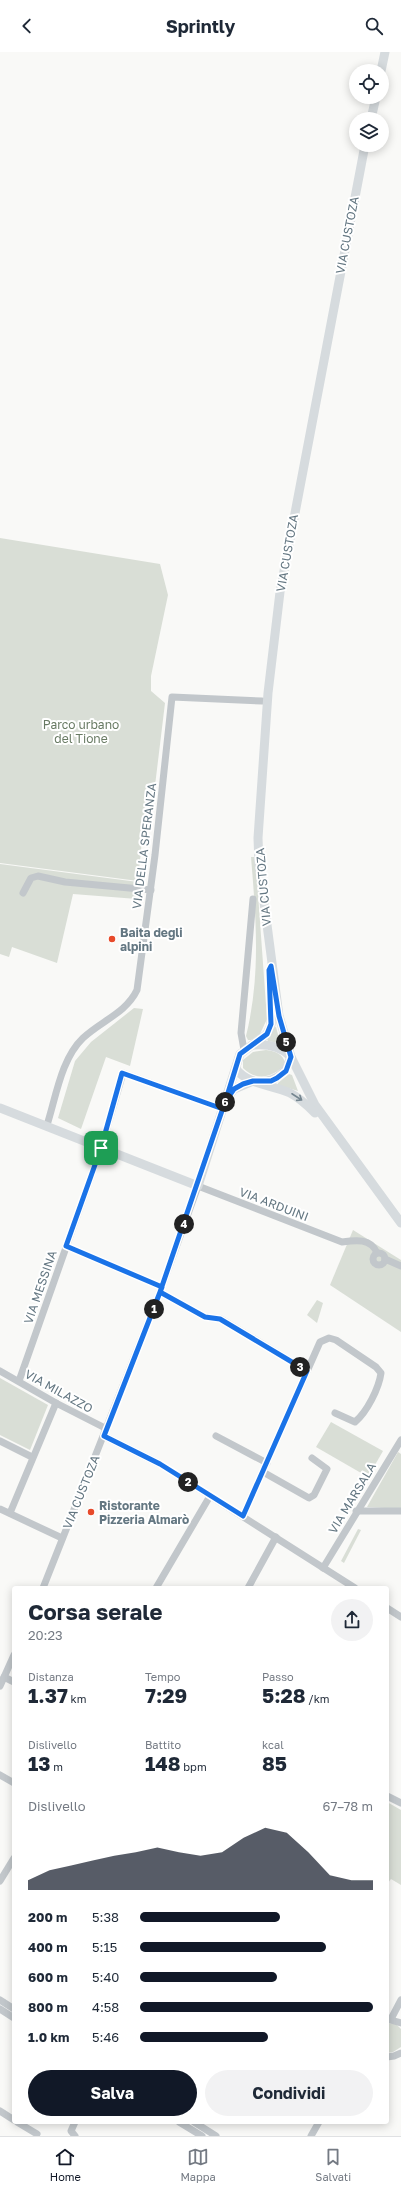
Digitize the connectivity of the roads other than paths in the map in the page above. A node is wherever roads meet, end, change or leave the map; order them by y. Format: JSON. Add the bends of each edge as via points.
{"nodes":[{"id":1,"x":385,"y":52,"type":"edge"},
{"id":2,"x":382,"y":64,"type":"edge"},
{"id":3,"x":364,"y":152,"type":"edge"},
{"id":4,"x":262,"y":700,"type":"dead end"},
{"id":5,"x":151,"y":890,"type":"junction"},
{"id":6,"x":23,"y":893,"type":"dead end"},
{"id":7,"x":253,"y":899,"type":"dead end"},
{"id":8,"x":271,"y":966,"type":"junction"},
{"id":9,"x":254,"y":1045,"type":"junction"},
{"id":10,"x":244,"y":1050,"type":"junction"},
{"id":11,"x":291,"y":1057,"type":"junction"},
{"id":12,"x":236,"y":1069,"type":"junction"},
{"id":13,"x":257,"y":1082,"type":"junction"},
{"id":14,"x":224,"y":1105,"type":"junction"},
{"id":15,"x":0,"y":1108,"type":"edge"},
{"id":16,"x":47,"y":1125,"type":"junction"},
{"id":17,"x":333,"y":1133,"type":"junction"},
{"id":18,"x":101,"y":1148,"type":"junction"},
{"id":19,"x":198,"y":1186,"type":"junction"},
{"id":20,"x":401,"y":1223,"type":"edge"},
{"id":21,"x":66,"y":1246,"type":"junction"},
{"id":22,"x":377,"y":1253,"type":"junction"},
{"id":23,"x":385,"y":1259,"type":"junction"},
{"id":24,"x":401,"y":1266,"type":"edge"},
{"id":25,"x":161,"y":1290,"type":"junction"},
{"id":26,"x":0,"y":1371,"type":"edge"},
{"id":27,"x":307,"y":1371,"type":"junction"},
{"id":28,"x":19,"y":1381,"type":"junction"},
{"id":29,"x":56,"y":1403,"type":"junction"},
{"id":30,"x":335,"y":1413,"type":"dead end"},
{"id":31,"x":107,"y":1429,"type":"junction"},
{"id":32,"x":104,"y":1436,"type":"junction"},
{"id":33,"x":216,"y":1436,"type":"dead end"},
{"id":34,"x":401,"y":1440,"type":"edge"},
{"id":35,"x":0,"y":1441,"type":"edge"},
{"id":36,"x":32,"y":1457,"type":"junction"},
{"id":37,"x":312,"y":1458,"type":"dead end"},
{"id":38,"x":267,"y":1463,"type":"junction"},
{"id":39,"x":263,"y":1472,"type":"junction"},
{"id":40,"x":210,"y":1496,"type":"junction"},
{"id":41,"x":0,"y":1509,"type":"edge"},
{"id":42,"x":356,"y":1511,"type":"junction"},
{"id":43,"x":401,"y":1511,"type":"edge"},
{"id":44,"x":10,"y":1513,"type":"junction"},
{"id":45,"x":243,"y":1516,"type":"junction"},
{"id":46,"x":276,"y":1537,"type":"junction"},
{"id":47,"x":62,"y":1538,"type":"junction"},
{"id":48,"x":323,"y":1568,"type":"junction"},
{"id":49,"x":44,"y":1586,"type":"edge"},
{"id":50,"x":157,"y":1586,"type":"edge"},
{"id":51,"x":249,"y":1586,"type":"edge"},
{"id":52,"x":352,"y":1586,"type":"edge"},
{"id":53,"x":389,"y":1609,"type":"edge"},
{"id":54,"x":401,"y":1617,"type":"edge"},
{"id":55,"x":12,"y":1659,"type":"edge"},
{"id":56,"x":4,"y":1677,"type":"junction"},
{"id":57,"x":12,"y":1681,"type":"edge"},
{"id":58,"x":0,"y":1686,"type":"edge"},
{"id":59,"x":0,"y":1774,"type":"edge"},
{"id":60,"x":12,"y":1782,"type":"edge"},
{"id":61,"x":389,"y":1797,"type":"edge"},
{"id":62,"x":401,"y":1803,"type":"edge"},
{"id":63,"x":12,"y":1861,"type":"edge"},
{"id":64,"x":0,"y":1881,"type":"edge"},
{"id":65,"x":0,"y":2000,"type":"edge"},
{"id":66,"x":401,"y":2000,"type":"edge"},
{"id":67,"x":12,"y":2008,"type":"edge"},
{"id":68,"x":0,"y":2009,"type":"edge"},
{"id":69,"x":12,"y":2017,"type":"edge"},
{"id":70,"x":389,"y":2017,"type":"edge"},
{"id":71,"x":389,"y":2018,"type":"edge"},
{"id":72,"x":401,"y":2023,"type":"edge"},
{"id":73,"x":401,"y":2053,"type":"edge"},
{"id":74,"x":389,"y":2057,"type":"edge"},
{"id":75,"x":0,"y":2111,"type":"edge"},
{"id":76,"x":12,"y":2119,"type":"edge"},
{"id":77,"x":20,"y":2124,"type":"edge"},
{"id":78,"x":74,"y":2124,"type":"edge"},
{"id":79,"x":182,"y":2124,"type":"edge"},
{"id":80,"x":197,"y":2124,"type":"edge"},
{"id":81,"x":318,"y":2124,"type":"edge"},
{"id":82,"x":37,"y":2134,"type":"dead end"},
{"id":83,"x":75,"y":2136,"type":"edge"},
{"id":84,"x":202,"y":2136,"type":"edge"},
{"id":85,"x":216,"y":2136,"type":"edge"},
{"id":86,"x":311,"y":2136,"type":"edge"}],
"edges":[{"from":1,"to":2,"type":"main road"},
{"from":3,"to":8,"type":"main road","name":"VIA CUSTOZA","via":[[295,504],[274,637],[258,838],[259,872]]},
{"from":4,"to":5,"type":"street","name":"VIA DELLA SPERANZA","via":[[172,697]]},
{"from":5,"to":6,"type":"street","via":[[65,882],[38,876],[31,878]]},
{"from":5,"to":16,"type":"street","name":"VIA DELLA SPERANZA","via":[[137,990],[126,1006],[82,1039],[68,1057]]},
{"from":7,"to":10,"type":"street","name":"VIA CUSTOZA","via":[[241,1033]]},
{"from":8,"to":9,"type":"main road","name":"VIA CUSTOZA","via":[[271,1024],[267,1034]]},
{"from":8,"to":11,"type":"main road","name":"VIA CUSTOZA","via":[[279,1016]]},
{"from":9,"to":10,"type":"main road","name":"VIA CUSTOZA"},
{"from":9,"to":11,"type":"main road","name":"VIA CUSTOZA","via":[[276,1046]]},
{"from":10,"to":12,"type":"main road","name":"VIA CUSTOZA","via":[[240,1054]]},
{"from":11,"to":13,"type":"main road","name":"VIA CUSTOZA","via":[[286,1071],[277,1078]]},
{"from":11,"to":17,"type":"main road","name":"VIA CUSTOZA","via":[[306,1092]]},
{"from":12,"to":13,"type":"main road","via":[[240,1074]]},
{"from":12,"to":14,"type":"main road","name":"VIA CUSTOZA"},
{"from":13,"to":14,"type":"main road","name":"VIA CUSTOZA","via":[[234,1089]]},
{"from":13,"to":17,"type":"main road","one_way":true,"via":[[292,1094],[304,1102]]},
{"from":14,"to":18,"type":"street","name":"VIA MESSINA","via":[[122,1073]]},
{"from":14,"to":19,"type":"main road","name":"VIA CUSTOZA"},
{"from":15,"to":16,"type":"main road"},
{"from":16,"to":18,"type":"main road"},
{"from":17,"to":20,"type":"main road"},
{"from":18,"to":19,"type":"main road"},
{"from":18,"to":21,"type":"street","name":"VIA MESSINA"},
{"from":19,"to":22,"type":"street","name":"VIA ARDUINI","via":[[342,1242],[367,1242]]},
{"from":19,"to":25,"type":"street","name":"VIA CUSTOZA"},
{"from":21,"to":25,"type":"street"},
{"from":21,"to":28,"type":"street","name":"VIA MESSINA"},
{"from":22,"to":23,"type":"street","via":[[383,1254]]},
{"from":22,"to":23,"type":"street","via":[[373,1258],[375,1264],[382,1265]]},
{"from":23,"to":24,"type":"street"},
{"from":25,"to":27,"type":"street","via":[[205,1317],[220,1319]]},
{"from":25,"to":31,"type":"street","name":"VIA CUSTOZA"},
{"from":26,"to":28,"type":"street","name":"VIA MILAZZO"},
{"from":27,"to":30,"type":"street","via":[[320,1342],[329,1338],[336,1340],[381,1373],[380,1381],[356,1422]]},
{"from":27,"to":38,"type":"street"},
{"from":28,"to":29,"type":"street","name":"VIA MILAZZO"},
{"from":29,"to":31,"type":"street","name":"VIA MILAZZO"},
{"from":29,"to":36,"type":"street"},
{"from":31,"to":32,"type":"street","name":"VIA CUSTOZA"},
{"from":32,"to":40,"type":"street","via":[[160,1464]]},
{"from":32,"to":47,"type":"street","name":"VIA CUSTOZA"},
{"from":33,"to":38,"type":"street"},
{"from":34,"to":42,"type":"street","name":"VIA MARSALA"},
{"from":35,"to":36,"type":"street"},
{"from":36,"to":44,"type":"street"},
{"from":37,"to":39,"type":"street","via":[[327,1469],[314,1495],[309,1498]]},
{"from":38,"to":39,"type":"street"},
{"from":39,"to":45,"type":"street"},
{"from":40,"to":45,"type":"street"},
{"from":40,"to":50,"type":"street"},
{"from":41,"to":44,"type":"street"},
{"from":42,"to":43,"type":"street"},
{"from":42,"to":48,"type":"street","name":"VIA MARSALA"},
{"from":44,"to":47,"type":"street"},
{"from":45,"to":46,"type":"street"},
{"from":46,"to":48,"type":"street"},
{"from":46,"to":51,"type":"street"},
{"from":47,"to":49,"type":"street","name":"VIA CUSTOZA"},
{"from":48,"to":52,"type":"street"},
{"from":53,"to":54,"type":"street"},
{"from":55,"to":56,"type":"street"},
{"from":56,"to":57,"type":"street"},
{"from":56,"to":58,"type":"street"},
{"from":59,"to":60,"type":"street"},
{"from":61,"to":62,"type":"street"},
{"from":63,"to":64,"type":"street"},
{"from":65,"to":67,"type":"street"},
{"from":66,"to":70,"type":"street"},
{"from":68,"to":69,"type":"street"},
{"from":71,"to":72,"type":"street"},
{"from":73,"to":74,"type":"street"},
{"from":75,"to":76,"type":"street"},
{"from":77,"to":82,"type":"street"},
{"from":78,"to":83,"type":"street","via":[[71,2131]]},
{"from":79,"to":84,"type":"street"},
{"from":80,"to":85,"type":"street"},
{"from":81,"to":86,"type":"street"}]}
